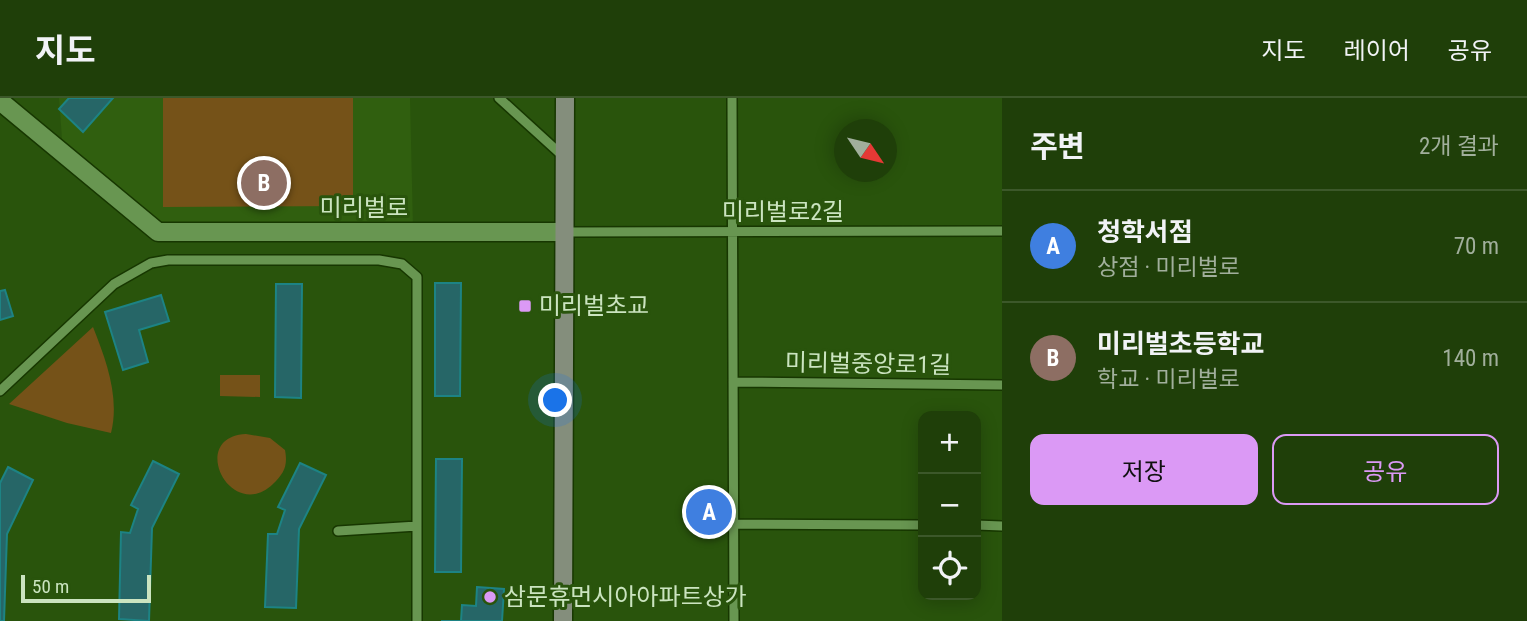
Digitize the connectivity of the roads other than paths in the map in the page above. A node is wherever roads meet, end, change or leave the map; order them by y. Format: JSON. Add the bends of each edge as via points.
{"nodes":[{"id":1,"x":499,"y":98,"type":"edge"},
{"id":2,"x":565,"y":98,"type":"edge"},
{"id":3,"x":732,"y":98,"type":"edge"},
{"id":4,"x":0,"y":101,"type":"edge"},
{"id":5,"x":565,"y":158,"type":"junction"},
{"id":6,"x":732,"y":231,"type":"junction"},
{"id":7,"x":1002,"y":231,"type":"edge"},
{"id":8,"x":565,"y":232,"type":"junction"},
{"id":9,"x":733,"y":382,"type":"junction"},
{"id":10,"x":1002,"y":385,"type":"edge"},
{"id":11,"x":0,"y":391,"type":"edge"},
{"id":12,"x":735,"y":524,"type":"junction"},
{"id":13,"x":918,"y":525,"type":"edge"},
{"id":14,"x":981,"y":525,"type":"edge"},
{"id":15,"x":417,"y":526,"type":"junction"},
{"id":16,"x":1002,"y":526,"type":"edge"},
{"id":17,"x":338,"y":531,"type":"dead end"},
{"id":18,"x":417,"y":621,"type":"edge"},
{"id":19,"x":563,"y":621,"type":"edge"},
{"id":20,"x":734,"y":621,"type":"edge"}],
"edges":[{"from":1,"to":5,"type":"lane"},
{"from":2,"to":5,"type":"street"},
{"from":3,"to":6,"type":"lane"},
{"from":4,"to":8,"type":"street","name":"미리벌로","via":[[158,232]]},
{"from":5,"to":8,"type":"street"},
{"from":6,"to":7,"type":"lane","name":"미리벌로2길"},
{"from":6,"to":8,"type":"lane","name":"미리벌로2길"},
{"from":6,"to":9,"type":"lane"},
{"from":8,"to":19,"type":"street"},
{"from":9,"to":10,"type":"lane","name":"미리벌중앙로1길"},
{"from":9,"to":12,"type":"lane"},
{"from":11,"to":15,"type":"lane","via":[[114,284],[151,263],[379,260],[402,264],[417,277]]},
{"from":12,"to":13,"type":"lane"},
{"from":12,"to":20,"type":"lane"},
{"from":14,"to":16,"type":"lane"},
{"from":15,"to":17,"type":"lane"},
{"from":15,"to":18,"type":"lane"}]}
